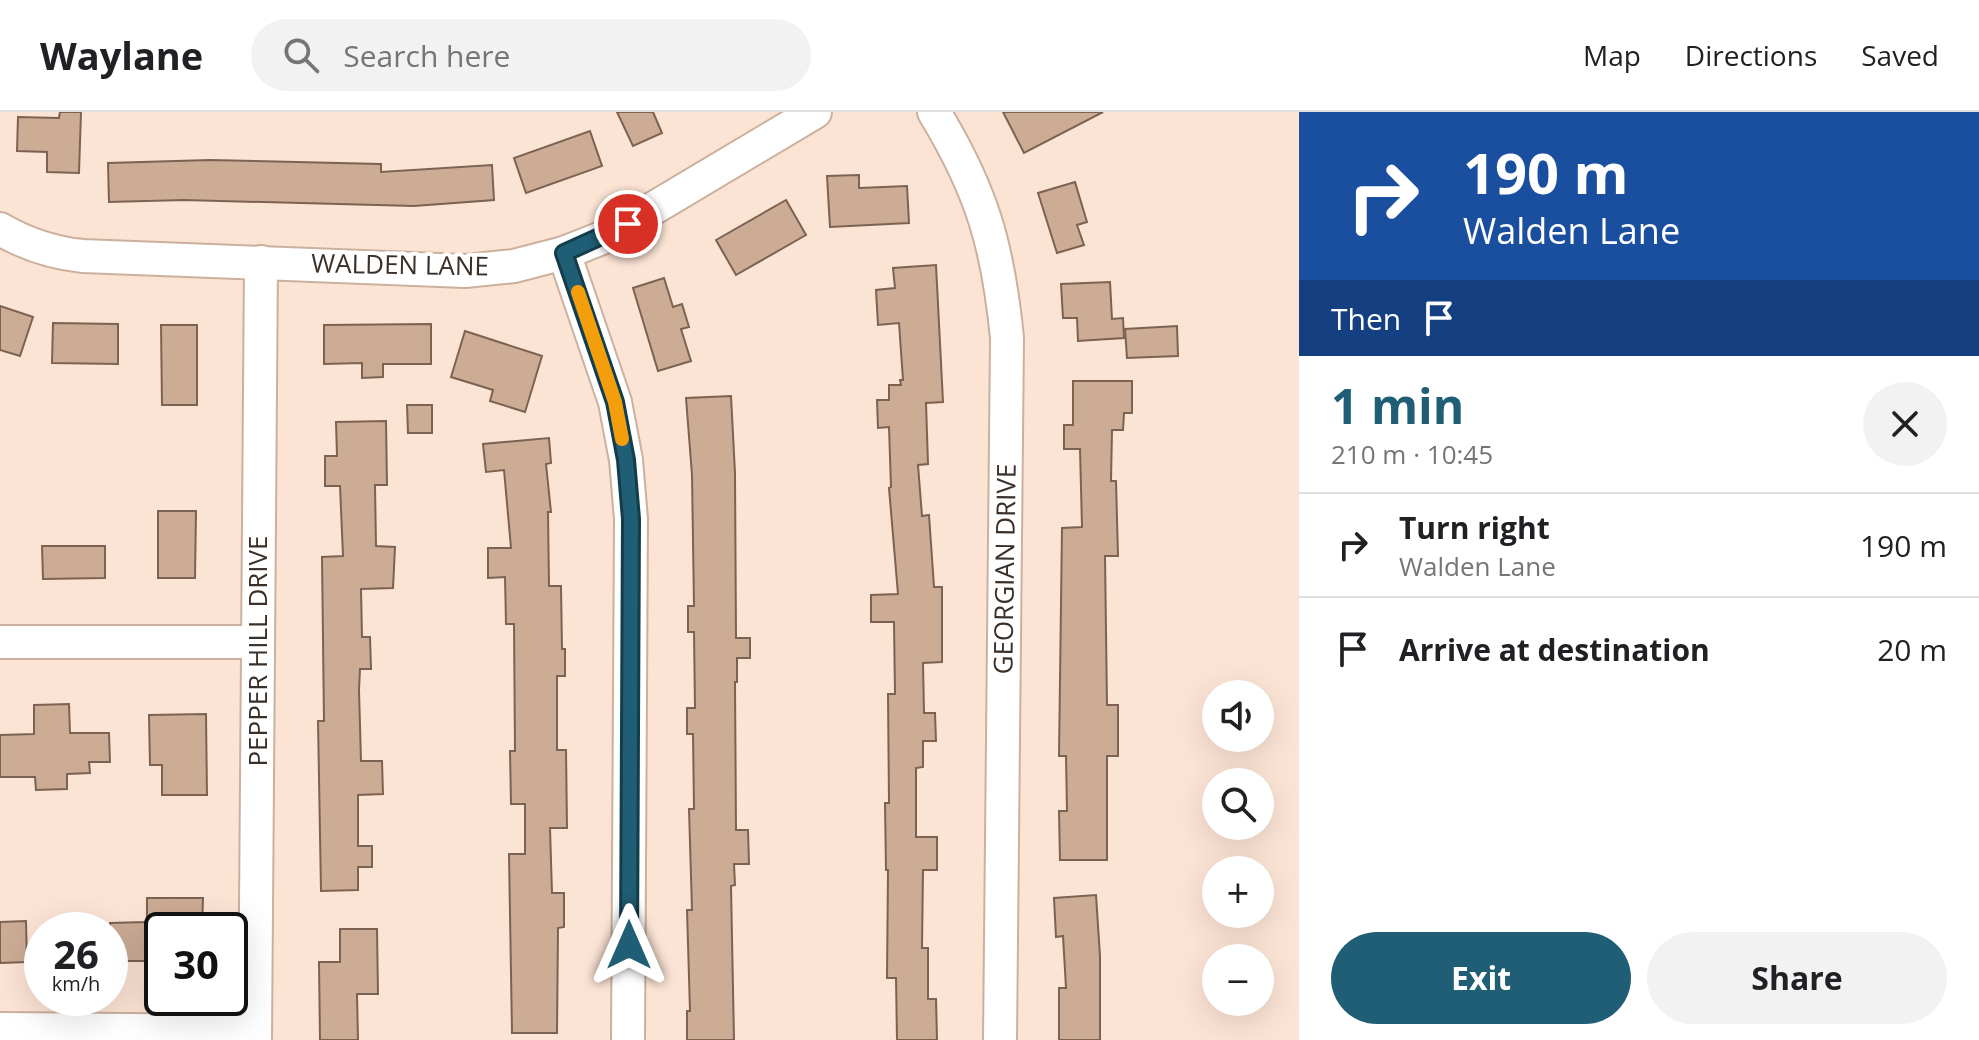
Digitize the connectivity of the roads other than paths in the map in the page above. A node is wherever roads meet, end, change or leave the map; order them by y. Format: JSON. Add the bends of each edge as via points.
{"nodes":[{"id":1,"x":815,"y":112,"type":"edge"},
{"id":2,"x":934,"y":112,"type":"edge"},
{"id":3,"x":0,"y":229,"type":"edge"},
{"id":4,"x":564,"y":253,"type":"junction"},
{"id":5,"x":261,"y":262,"type":"junction"},
{"id":6,"x":0,"y":642,"type":"edge"},
{"id":7,"x":257,"y":642,"type":"junction"},
{"id":8,"x":0,"y":1029,"type":"edge"},
{"id":9,"x":255,"y":1035,"type":"edge"},
{"id":10,"x":628,"y":1040,"type":"edge"},
{"id":11,"x":1000,"y":1040,"type":"edge"}],
"edges":[{"from":1,"to":4,"type":"street","name":"WALDEN LANE","via":[[649,213]]},
{"from":2,"to":11,"type":"street","name":"GEORGIAN DRIVE","via":[[974,186],[991,232],[1007,338]]},
{"from":3,"to":5,"type":"street","name":"WALDEN LANE","via":[[62,254]]},
{"from":4,"to":5,"type":"street","name":"WALDEN LANE","via":[[465,271]]},
{"from":4,"to":10,"type":"street","via":[[615,402],[631,519]]},
{"from":5,"to":7,"type":"street","name":"PEPPER HILL DRIVE"},
{"from":6,"to":7,"type":"street"},
{"from":7,"to":9,"type":"street","name":"PEPPER HILL DRIVE"},
{"from":8,"to":9,"type":"street"}]}
